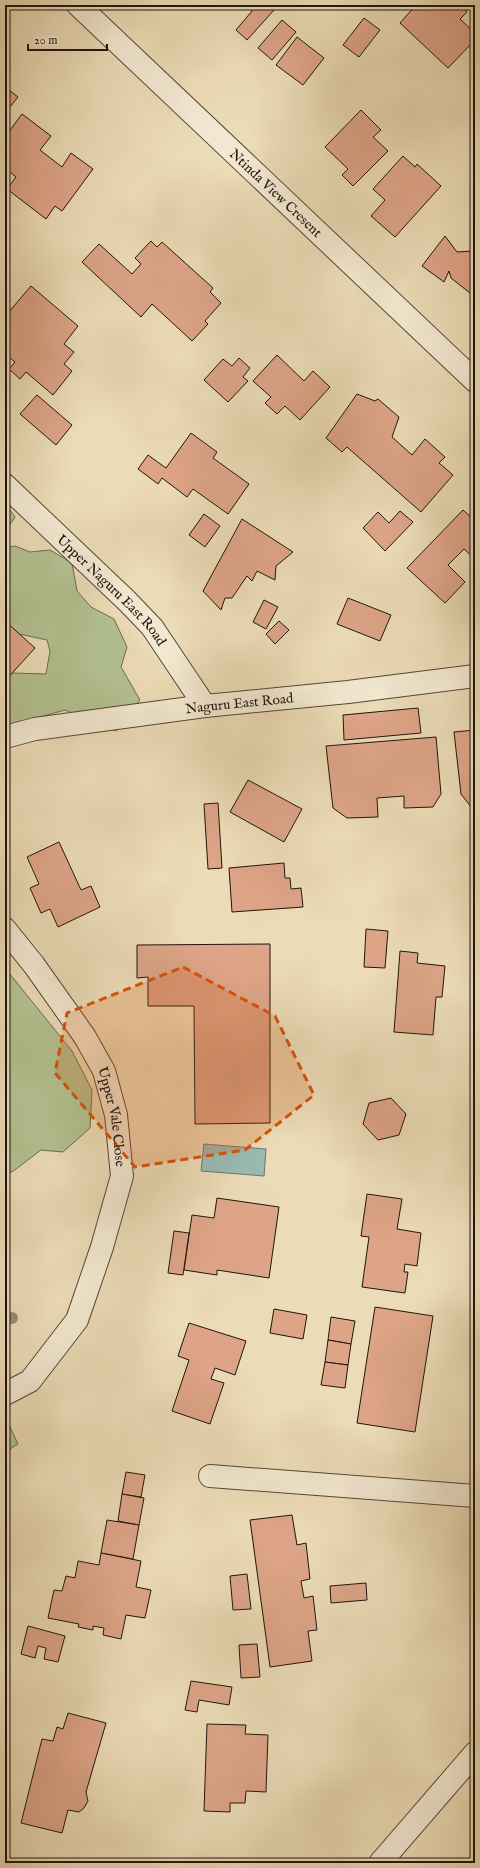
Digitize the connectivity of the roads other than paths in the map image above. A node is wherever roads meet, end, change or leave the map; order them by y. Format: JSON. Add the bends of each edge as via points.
{"nodes":[{"id":1,"x":78,"y":5,"type":"edge"},
{"id":2,"x":475,"y":381,"type":"edge"},
{"id":3,"x":5,"y":485,"type":"edge"},
{"id":4,"x":475,"y":676,"type":"edge"},
{"id":5,"x":206,"y":706,"type":"junction"},
{"id":6,"x":5,"y":737,"type":"edge"},
{"id":7,"x":5,"y":929,"type":"edge"},
{"id":8,"x":5,"y":1394,"type":"edge"},
{"id":9,"x":210,"y":1476,"type":"dead end"},
{"id":10,"x":475,"y":1496,"type":"edge"},
{"id":11,"x":475,"y":1753,"type":"edge"},
{"id":12,"x":380,"y":1863,"type":"edge"}],
"edges":[{"from":1,"to":2,"type":"street","name":"Ntinda View Cresent"},
{"from":3,"to":5,"type":"street","name":"Upper Naguru East Road","via":[[152,627]]},
{"from":4,"to":5,"type":"street","name":"Naguru East Road"},
{"from":5,"to":6,"type":"street","name":"Naguru East Road","via":[[35,729]]},
{"from":7,"to":8,"type":"street","name":"Upper Vale Close","via":[[80,1030],[104,1071],[116,1115],[122,1176],[77,1320],[30,1381]]},
{"from":9,"to":10,"type":"street"},
{"from":11,"to":12,"type":"street"}]}
